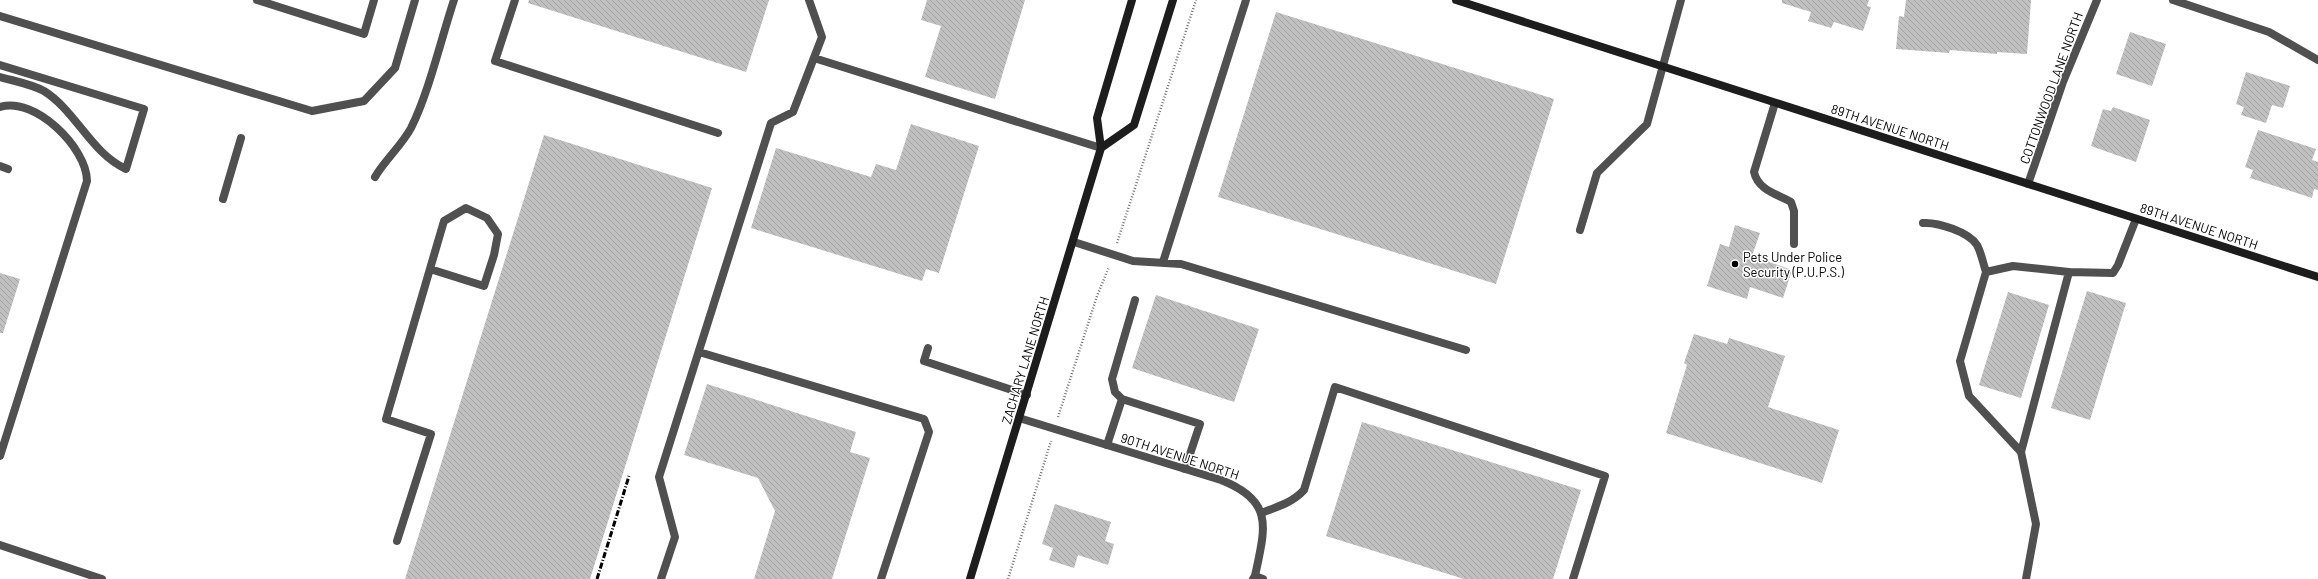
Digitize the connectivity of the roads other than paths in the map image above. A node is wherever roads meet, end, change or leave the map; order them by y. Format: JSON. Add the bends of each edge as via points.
{"nodes":[{"id":1,"x":257,"y":0,"type":"edge"},
{"id":2,"x":374,"y":0,"type":"edge"},
{"id":3,"x":415,"y":0,"type":"edge"},
{"id":4,"x":454,"y":0,"type":"edge"},
{"id":5,"x":515,"y":0,"type":"edge"},
{"id":6,"x":809,"y":0,"type":"edge"},
{"id":7,"x":1132,"y":0,"type":"edge"},
{"id":8,"x":1173,"y":0,"type":"edge"},
{"id":9,"x":1246,"y":0,"type":"edge"},
{"id":10,"x":1456,"y":0,"type":"edge"},
{"id":11,"x":1681,"y":0,"type":"edge"},
{"id":12,"x":2097,"y":0,"type":"edge"},
{"id":13,"x":2173,"y":0,"type":"edge"},
{"id":14,"x":0,"y":16,"type":"edge"},
{"id":15,"x":814,"y":58,"type":"junction"},
{"id":16,"x":2318,"y":60,"type":"edge"},
{"id":17,"x":0,"y":65,"type":"edge"},
{"id":18,"x":1662,"y":66,"type":"junction"},
{"id":19,"x":0,"y":77,"type":"edge"},
{"id":20,"x":1775,"y":102,"type":"junction"},
{"id":21,"x":0,"y":107,"type":"edge"},
{"id":22,"x":718,"y":133,"type":"dead end"},
{"id":23,"x":241,"y":138,"type":"dead end"},
{"id":24,"x":1101,"y":148,"type":"junction"},
{"id":25,"x":374,"y":177,"type":"dead end"},
{"id":26,"x":2028,"y":184,"type":"junction"},
{"id":27,"x":223,"y":199,"type":"dead end"},
{"id":28,"x":2136,"y":219,"type":"junction"},
{"id":29,"x":1924,"y":223,"type":"dead end"},
{"id":30,"x":1580,"y":230,"type":"dead end"},
{"id":31,"x":1074,"y":242,"type":"junction"},
{"id":32,"x":1794,"y":244,"type":"dead end"},
{"id":33,"x":1163,"y":262,"type":"junction"},
{"id":34,"x":430,"y":269,"type":"junction"},
{"id":35,"x":1986,"y":272,"type":"junction"},
{"id":36,"x":2069,"y":272,"type":"junction"},
{"id":37,"x":2318,"y":277,"type":"edge"},
{"id":38,"x":1136,"y":300,"type":"dead end"},
{"id":39,"x":928,"y":348,"type":"dead end"},
{"id":40,"x":1466,"y":350,"type":"dead end"},
{"id":41,"x":699,"y":352,"type":"junction"},
{"id":42,"x":1027,"y":395,"type":"junction"},
{"id":43,"x":1122,"y":399,"type":"junction"},
{"id":44,"x":1019,"y":418,"type":"junction"},
{"id":45,"x":1107,"y":445,"type":"junction"},
{"id":46,"x":2021,"y":452,"type":"junction"},
{"id":47,"x":0,"y":456,"type":"edge"},
{"id":48,"x":1185,"y":469,"type":"junction"},
{"id":49,"x":1261,"y":513,"type":"junction"},
{"id":50,"x":397,"y":541,"type":"dead end"},
{"id":51,"x":0,"y":545,"type":"edge"},
{"id":52,"x":1254,"y":577,"type":"edge"},
{"id":53,"x":102,"y":579,"type":"edge"},
{"id":54,"x":661,"y":579,"type":"edge"},
{"id":55,"x":881,"y":579,"type":"edge"},
{"id":56,"x":970,"y":579,"type":"edge"},
{"id":57,"x":1263,"y":579,"type":"edge"},
{"id":58,"x":1573,"y":579,"type":"edge"},
{"id":59,"x":2026,"y":579,"type":"edge"}],
"edges":[{"from":1,"to":2,"type":"street","via":[[364,34]]},
{"from":3,"to":14,"type":"street","via":[[395,68],[390,74],[364,101],[312,111]]},
{"from":4,"to":25,"type":"street","via":[[420,107],[410,129]]},
{"from":5,"to":22,"type":"street","via":[[496,62]]},
{"from":6,"to":15,"type":"street","via":[[822,37]]},
{"from":7,"to":24,"type":"street","name":"ZACHARY LANE NORTH","via":[[1097,118]]},
{"from":8,"to":24,"type":"street","via":[[1134,125]]},
{"from":9,"to":33,"type":"street"},
{"from":10,"to":18,"type":"street","name":"89TH AVENUE NORTH"},
{"from":11,"to":18,"type":"street"},
{"from":12,"to":26,"type":"street","name":"COTTONWOOD LANE NORTH","via":[[2063,82]]},
{"from":13,"to":16,"type":"street","via":[[2269,32]]},
{"from":15,"to":24,"type":"street"},
{"from":15,"to":41,"type":"street","via":[[793,112],[771,123]]},
{"from":17,"to":19,"type":"street","via":[[144,109],[126,169],[113,162],[44,91]]},
{"from":18,"to":20,"type":"street","name":"89TH AVENUE NORTH"},
{"from":18,"to":30,"type":"street","via":[[1647,124],[1597,173]]},
{"from":20,"to":26,"type":"street","name":"89TH AVENUE NORTH"},
{"from":20,"to":32,"type":"street","via":[[1754,172],[1756,181],[1764,188],[1791,202],[1794,211]]},
{"from":21,"to":47,"type":"street","via":[[21,106],[50,122],[78,152],[87,176],[84,195]]},
{"from":23,"to":27,"type":"street"},
{"from":24,"to":31,"type":"street","name":"ZACHARY LANE NORTH"},
{"from":26,"to":28,"type":"street","name":"89TH AVENUE NORTH"},
{"from":28,"to":36,"type":"street","via":[[2118,265],[2112,273]]},
{"from":28,"to":37,"type":"street","name":"89TH AVENUE NORTH"},
{"from":29,"to":35,"type":"street","via":[[1935,222],[1961,233],[1976,244]]},
{"from":31,"to":33,"type":"street","via":[[1133,262]]},
{"from":31,"to":42,"type":"street","name":"ZACHARY LANE NORTH"},
{"from":33,"to":40,"type":"street","via":[[1182,264]]},
{"from":34,"to":34,"type":"street","via":[[444,221],[466,208],[487,218],[498,234],[484,286]]},
{"from":34,"to":50,"type":"street","via":[[386,419],[431,434]]},
{"from":35,"to":36,"type":"street","via":[[2013,266]]},
{"from":35,"to":46,"type":"street","via":[[1960,361],[1969,396]]},
{"from":36,"to":46,"type":"street"},
{"from":38,"to":43,"type":"street","via":[[1112,379],[1115,392]]},
{"from":39,"to":42,"type":"street","via":[[924,362]]},
{"from":41,"to":54,"type":"street","via":[[660,477],[674,537]]},
{"from":41,"to":55,"type":"street","via":[[924,419],[929,432]]},
{"from":42,"to":44,"type":"street","name":"ZACHARY LANE NORTH"},
{"from":43,"to":45,"type":"street"},
{"from":43,"to":48,"type":"street","via":[[1200,424]]},
{"from":44,"to":45,"type":"street","name":"90TH AVENUE NORTH"},
{"from":44,"to":56,"type":"street","name":"ZACHARY LANE NORTH"},
{"from":45,"to":48,"type":"street","name":"90TH AVENUE NORTH"},
{"from":46,"to":59,"type":"street","via":[[2036,524]]},
{"from":48,"to":49,"type":"street","name":"90TH AVENUE NORTH","via":[[1221,480],[1242,490],[1251,496]]},
{"from":49,"to":52,"type":"street","name":"90TH AVENUE NORTH","via":[[1262,544]]},
{"from":49,"to":58,"type":"street","via":[[1288,503],[1304,490],[1335,387],[1605,476]]},
{"from":51,"to":53,"type":"street"},
{"from":52,"to":57,"type":"street"}]}
